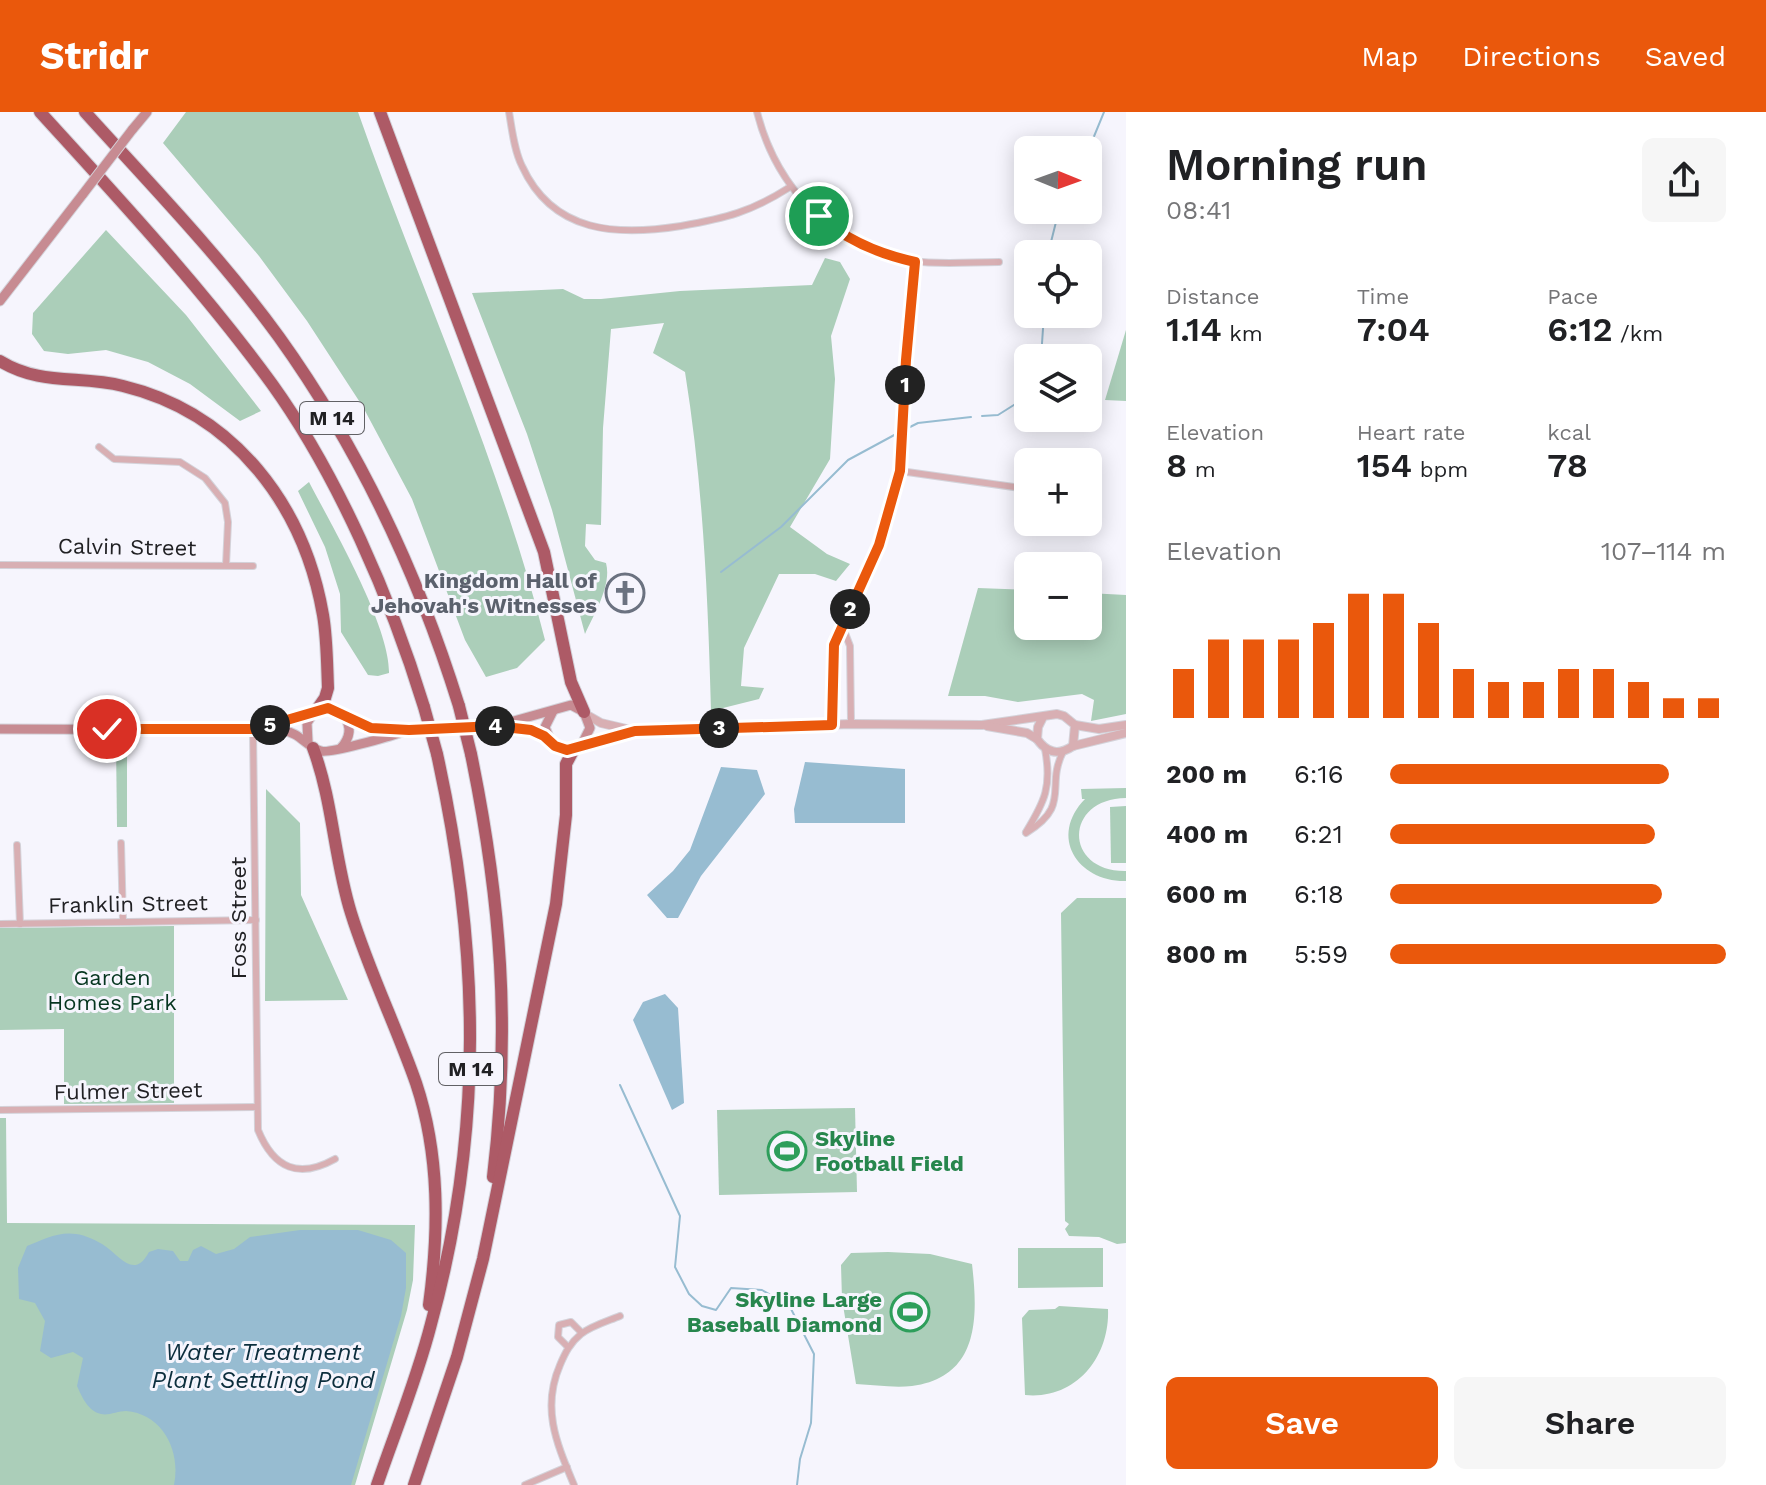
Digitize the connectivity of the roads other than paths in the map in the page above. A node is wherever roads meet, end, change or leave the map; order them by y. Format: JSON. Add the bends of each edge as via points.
{"nodes":[{"id":1,"x":40,"y":112,"type":"edge"},
{"id":2,"x":85,"y":112,"type":"edge"},
{"id":3,"x":147,"y":112,"type":"edge"},
{"id":4,"x":380,"y":112,"type":"edge"},
{"id":5,"x":509,"y":112,"type":"edge"},
{"id":6,"x":757,"y":112,"type":"edge"},
{"id":7,"x":790,"y":187,"type":"junction"},
{"id":8,"x":915,"y":262,"type":"junction"},
{"id":9,"x":999,"y":262,"type":"dead end"},
{"id":10,"x":0,"y":301,"type":"edge"},
{"id":11,"x":0,"y":361,"type":"edge"},
{"id":12,"x":99,"y":447,"type":"dead end"},
{"id":13,"x":900,"y":471,"type":"junction"},
{"id":14,"x":1014,"y":487,"type":"edge"},
{"id":15,"x":0,"y":565,"type":"edge"},
{"id":16,"x":226,"y":565,"type":"junction"},
{"id":17,"x":253,"y":566,"type":"dead end"},
{"id":18,"x":843,"y":628,"type":"junction"},
{"id":19,"x":556,"y":708,"type":"junction"},
{"id":20,"x":315,"y":712,"type":"junction"},
{"id":21,"x":586,"y":714,"type":"junction"},
{"id":22,"x":344,"y":716,"type":"junction"},
{"id":23,"x":1043,"y":717,"type":"junction"},
{"id":24,"x":851,"y":724,"type":"junction"},
{"id":25,"x":832,"y":725,"type":"junction"},
{"id":26,"x":982,"y":725,"type":"junction"},
{"id":27,"x":1075,"y":725,"type":"junction"},
{"id":28,"x":1126,"y":725,"type":"edge"},
{"id":29,"x":496,"y":726,"type":"junction"},
{"id":30,"x":0,"y":729,"type":"edge"},
{"id":31,"x":254,"y":729,"type":"junction"},
{"id":32,"x":409,"y":730,"type":"junction"},
{"id":33,"x":635,"y":731,"type":"junction"},
{"id":34,"x":1126,"y":733,"type":"edge"},
{"id":35,"x":1037,"y":739,"type":"junction"},
{"id":36,"x":550,"y":741,"type":"junction"},
{"id":37,"x":311,"y":745,"type":"junction"},
{"id":38,"x":1073,"y":746,"type":"junction"},
{"id":39,"x":341,"y":748,"type":"junction"},
{"id":40,"x":576,"y":748,"type":"junction"},
{"id":41,"x":1045,"y":749,"type":"junction"},
{"id":42,"x":1063,"y":752,"type":"junction"},
{"id":43,"x":121,"y":843,"type":"dead end"},
{"id":44,"x":17,"y":845,"type":"dead end"},
{"id":45,"x":256,"y":920,"type":"junction"},
{"id":46,"x":123,"y":922,"type":"junction"},
{"id":47,"x":0,"y":924,"type":"edge"},
{"id":48,"x":20,"y":924,"type":"junction"},
{"id":49,"x":256,"y":1107,"type":"junction"},
{"id":50,"x":0,"y":1110,"type":"edge"},
{"id":51,"x":335,"y":1159,"type":"dead end"},
{"id":52,"x":483,"y":1259,"type":"junction"},
{"id":53,"x":620,"y":1316,"type":"dead end"},
{"id":54,"x":582,"y":1333,"type":"junction"},
{"id":55,"x":568,"y":1347,"type":"junction"},
{"id":56,"x":413,"y":1380,"type":"junction"},
{"id":57,"x":567,"y":1467,"type":"junction"},
{"id":58,"x":377,"y":1485,"type":"edge"},
{"id":59,"x":414,"y":1485,"type":"edge"},
{"id":60,"x":525,"y":1485,"type":"edge"},
{"id":61,"x":574,"y":1485,"type":"edge"}],
"edges":[{"from":1,"to":56,"type":"highway","number":"M 14","bridge":true,"via":[[273,386],[324,469],[373,569],[424,707],[449,809],[465,908],[471,1062],[449,1253]]},
{"from":2,"to":52,"type":"highway","number":"M 14","bridge":true,"via":[[278,336],[376,498],[419,589],[459,706],[496,897],[503,1000],[497,1145]]},
{"from":3,"to":10,"type":"main road","bridge":true},
{"from":4,"to":21,"type":"highway","via":[[544,552],[571,682]]},
{"from":5,"to":7,"type":"street","via":[[522,166],[536,188],[556,209],[603,229],[628,232],[724,218]]},
{"from":6,"to":7,"type":"street","via":[[771,155]]},
{"from":7,"to":8,"type":"street","via":[[843,236]]},
{"from":8,"to":9,"type":"street"},
{"from":8,"to":13,"type":"street"},
{"from":11,"to":20,"type":"highway","via":[[36,377],[110,383],[181,405],[265,476],[306,552],[323,617],[328,688]]},
{"from":12,"to":16,"type":"street","via":[[114,459],[180,462],[205,478],[225,503]]},
{"from":13,"to":14,"type":"street"},
{"from":13,"to":18,"type":"street","via":[[879,545]]},
{"from":15,"to":16,"type":"street","name":"Calvin Street"},
{"from":16,"to":17,"type":"street","name":"Calvin Street"},
{"from":18,"to":24,"type":"street","via":[[850,646]]},
{"from":18,"to":25,"type":"street","via":[[834,645]]},
{"from":19,"to":21,"type":"main road","via":[[571,705]]},
{"from":19,"to":29,"type":"main road"},
{"from":19,"to":36,"type":"main road","via":[[545,727]]},
{"from":20,"to":22,"type":"main road","via":[[328,708]]},
{"from":20,"to":31,"type":"main road"},
{"from":20,"to":37,"type":"main road","via":[[305,729]]},
{"from":21,"to":33,"type":"street"},
{"from":21,"to":40,"type":"main road","via":[[589,734]]},
{"from":22,"to":32,"type":"main road","via":[[371,728]]},
{"from":22,"to":39,"type":"main road","via":[[349,736]]},
{"from":23,"to":26,"type":"street"},
{"from":23,"to":27,"type":"street","via":[[1064,716]]},
{"from":23,"to":35,"type":"street"},
{"from":24,"to":25,"type":"street"},
{"from":24,"to":26,"type":"street"},
{"from":25,"to":33,"type":"street"},
{"from":26,"to":35,"type":"street"},
{"from":27,"to":28,"type":"street"},
{"from":27,"to":38,"type":"street"},
{"from":29,"to":32,"type":"main road"},
{"from":29,"to":36,"type":"main road","via":[[531,730]]},
{"from":30,"to":31,"type":"main road"},
{"from":31,"to":37,"type":"main road","via":[[287,730]]},
{"from":31,"to":45,"type":"street","name":"Foss Street"},
{"from":32,"to":39,"type":"main road"},
{"from":33,"to":40,"type":"street"},
{"from":34,"to":38,"type":"street"},
{"from":35,"to":41,"type":"street"},
{"from":36,"to":40,"type":"main road","via":[[561,749]]},
{"from":37,"to":39,"type":"main road","via":[[327,753]]},
{"from":37,"to":56,"type":"highway","via":[[324,778],[350,911],[417,1086],[429,1139],[436,1250]]},
{"from":38,"to":42,"type":"street"},
{"from":40,"to":52,"type":"highway","via":[[566,764],[556,904]]},
{"from":41,"to":42,"type":"street"},
{"from":41,"to":42,"type":"street","via":[[1046,794],[1026,833],[1048,817]]},
{"from":43,"to":46,"type":"street"},
{"from":44,"to":48,"type":"street"},
{"from":45,"to":46,"type":"street","name":"Franklin Street"},
{"from":45,"to":49,"type":"street","name":"Foss Street"},
{"from":46,"to":48,"type":"street","name":"Franklin Street"},
{"from":47,"to":48,"type":"street","name":"Franklin Street"},
{"from":49,"to":50,"type":"street","name":"Fulmer Street"},
{"from":49,"to":51,"type":"street","name":"Foss Street","via":[[267,1150],[289,1167],[316,1169]]},
{"from":52,"to":59,"type":"highway","number":"M 14"},
{"from":53,"to":54,"type":"street"},
{"from":54,"to":55,"type":"street"},
{"from":54,"to":55,"type":"street","via":[[571,1322],[559,1325],[558,1337]]},
{"from":55,"to":57,"type":"street","via":[[550,1405]]},
{"from":56,"to":58,"type":"highway","number":"M 14"},
{"from":57,"to":60,"type":"street"},
{"from":57,"to":61,"type":"street"}]}
